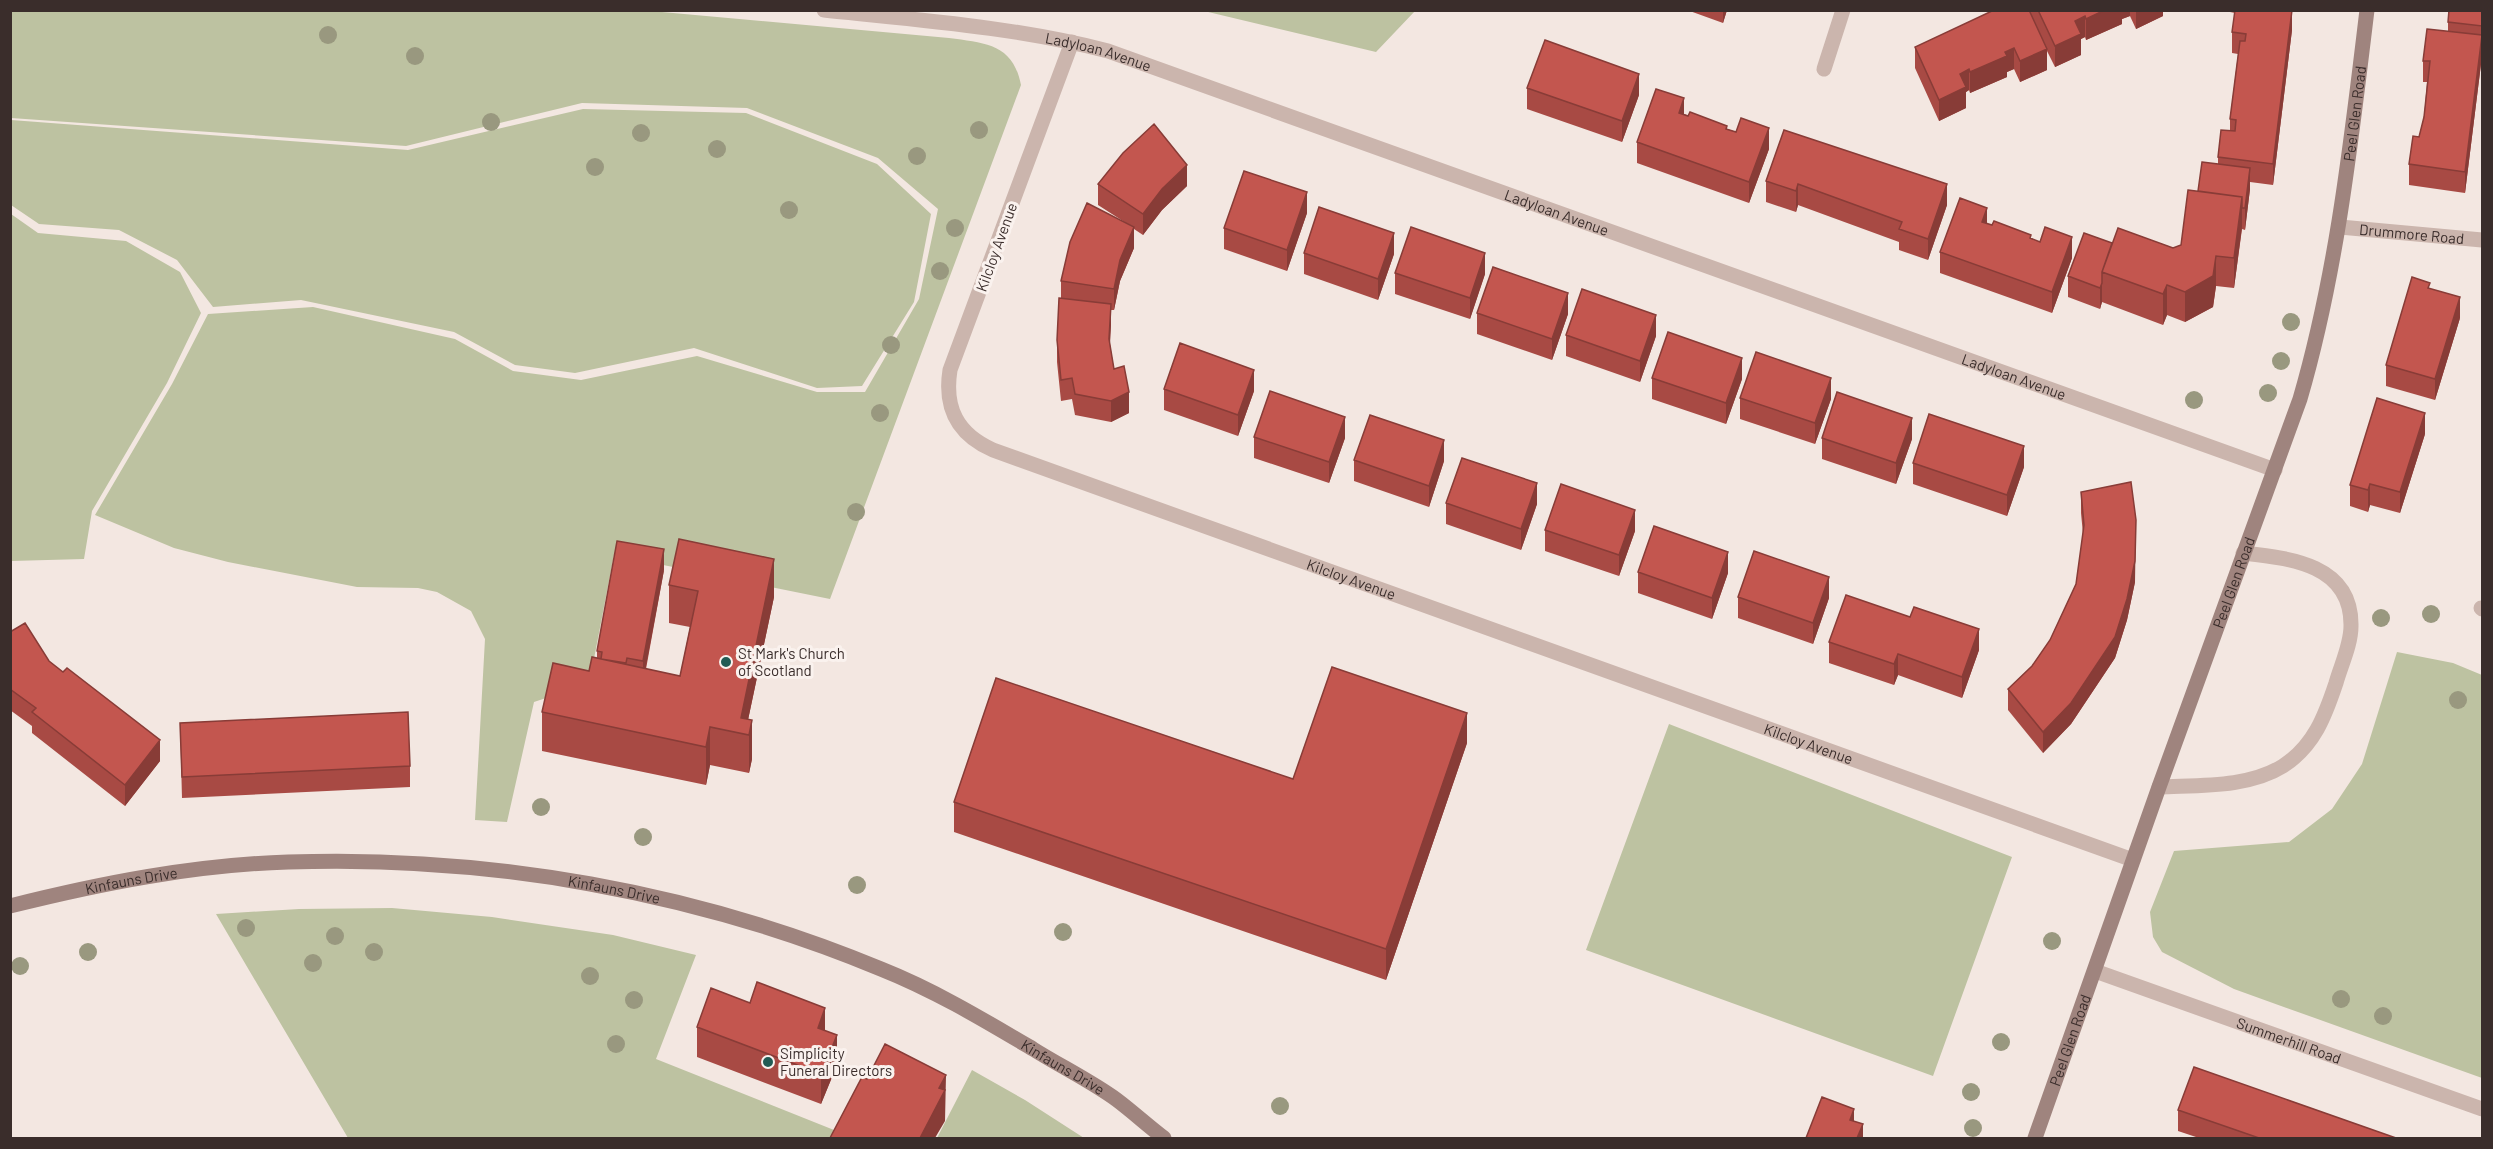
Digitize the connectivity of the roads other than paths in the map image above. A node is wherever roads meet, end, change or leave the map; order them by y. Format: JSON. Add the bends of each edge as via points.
{"nodes":[{"id":1,"x":824,"y":10,"type":"edge"},
{"id":2,"x":1843,"y":10,"type":"edge"},
{"id":3,"x":2367,"y":10,"type":"edge"},
{"id":4,"x":1072,"y":42,"type":"junction"},
{"id":5,"x":1824,"y":69,"type":"dead end"},
{"id":6,"x":2340,"y":227,"type":"junction"},
{"id":7,"x":2482,"y":240,"type":"edge"},
{"id":8,"x":2275,"y":470,"type":"junction"},
{"id":9,"x":2243,"y":553,"type":"junction"},
{"id":10,"x":2158,"y":787,"type":"junction"},
{"id":11,"x":2133,"y":860,"type":"junction"},
{"id":12,"x":10,"y":906,"type":"edge"},
{"id":13,"x":2095,"y":971,"type":"junction"},
{"id":14,"x":2482,"y":1109,"type":"edge"},
{"id":15,"x":1164,"y":1138,"type":"edge"},
{"id":16,"x":2035,"y":1138,"type":"edge"}],
"edges":[{"from":1,"to":4,"type":"street","name":"Ladyloan Avenue"},
{"from":2,"to":5,"type":"street"},
{"from":3,"to":6,"type":"street","name":"Peel Glen Road"},
{"from":4,"to":8,"type":"street","name":"Ladyloan Avenue","via":[[1167,71]]},
{"from":4,"to":11,"type":"street","name":"Kilcloy Avenue","via":[[950,370],[949,407],[971,438],[993,450]]},
{"from":6,"to":7,"type":"street","name":"Drummore Road"},
{"from":6,"to":8,"type":"street","name":"Peel Glen Road","via":[[2316,343]]},
{"from":8,"to":9,"type":"street","name":"Peel Glen Road"},
{"from":9,"to":10,"type":"street","name":"Peel Glen Road"},
{"from":9,"to":10,"type":"street","via":[[2302,561],[2324,571],[2338,584],[2348,603],[2351,626],[2326,713],[2298,755],[2260,777]]},
{"from":10,"to":11,"type":"street","name":"Peel Glen Road"},
{"from":11,"to":13,"type":"street","name":"Peel Glen Road"},
{"from":12,"to":15,"type":"street","name":"Kinfauns Drive","via":[[105,882],[288,862],[462,866],[604,886],[729,915],[882,969],[975,1015],[1115,1099]]},
{"from":13,"to":14,"type":"street","name":"Summerhill Road"},
{"from":13,"to":16,"type":"street","name":"Peel Glen Road"}]}
